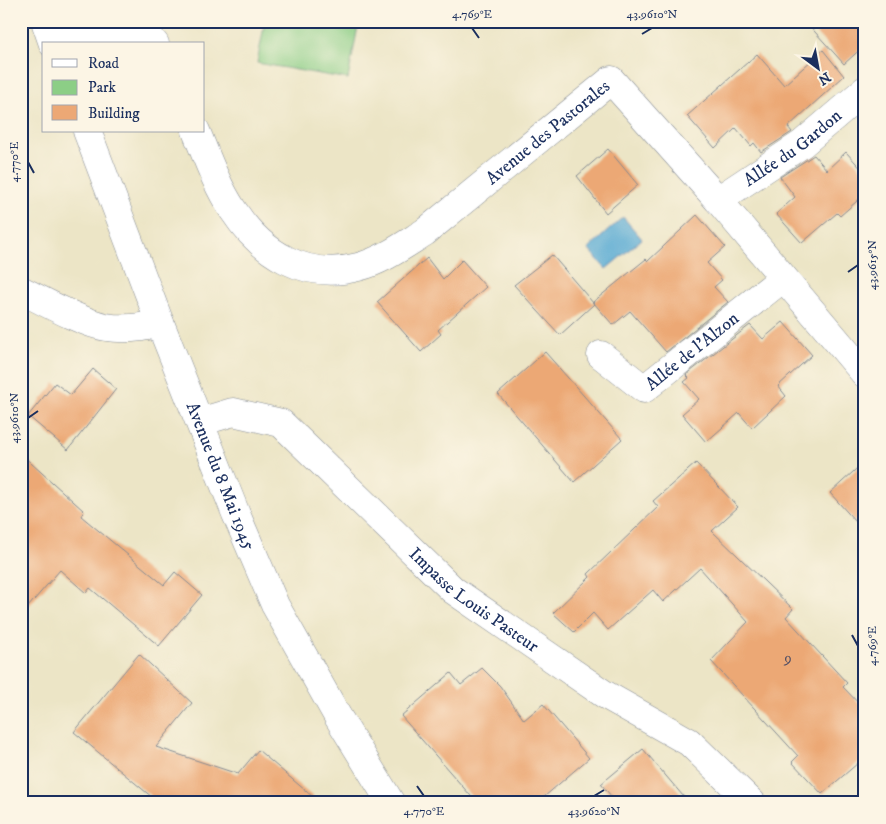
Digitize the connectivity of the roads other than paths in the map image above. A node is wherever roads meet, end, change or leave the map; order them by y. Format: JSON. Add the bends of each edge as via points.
{"nodes":[{"id":1,"x":45,"y":21,"type":"edge"},
{"id":2,"x":52,"y":42,"type":"edge"},
{"id":3,"x":59,"y":42,"type":"edge"},
{"id":4,"x":153,"y":42,"type":"edge"},
{"id":5,"x":865,"y":90,"type":"edge"},
{"id":6,"x":87,"y":132,"type":"edge"},
{"id":7,"x":196,"y":132,"type":"edge"},
{"id":8,"x":718,"y":200,"type":"junction"},
{"id":9,"x":783,"y":278,"type":"junction"},
{"id":10,"x":21,"y":290,"type":"edge"},
{"id":11,"x":160,"y":323,"type":"junction"},
{"id":12,"x":601,"y":354,"type":"dead end"},
{"id":13,"x":865,"y":374,"type":"edge"},
{"id":14,"x":200,"y":422,"type":"junction"},
{"id":15,"x":391,"y":803,"type":"edge"},
{"id":16,"x":752,"y":803,"type":"edge"}],
"edges":[{"from":1,"to":2,"type":"street"},
{"from":3,"to":4,"type":"street","via":[[85,33],[122,29],[150,38]]},
{"from":5,"to":8,"type":"street","name":"Allée du Gardon","via":[[802,144]]},
{"from":6,"to":11,"type":"street","name":"Avenue du 8 Mai 1945"},
{"from":7,"to":8,"type":"street","name":"Avenue des Pastorales","via":[[215,178],[249,233],[278,257],[299,266],[325,271],[358,267],[394,252],[425,232],[611,80]]},
{"from":8,"to":9,"type":"street","name":"Avenue des Pastorales"},
{"from":9,"to":12,"type":"street","name":"Allée de l'Alzon","via":[[644,389]]},
{"from":9,"to":13,"type":"street","name":"Avenue des Pastorales"},
{"from":10,"to":11,"type":"street","via":[[105,327],[124,329]]},
{"from":11,"to":14,"type":"street","name":"Avenue du 8 Mai 1945"},
{"from":14,"to":15,"type":"street","name":"Avenue du 8 Mai 1945","via":[[275,605]]},
{"from":14,"to":16,"type":"street","name":"Impasse Louis Pasteur","via":[[233,412],[282,423],[453,590],[604,694],[689,742]]}]}
